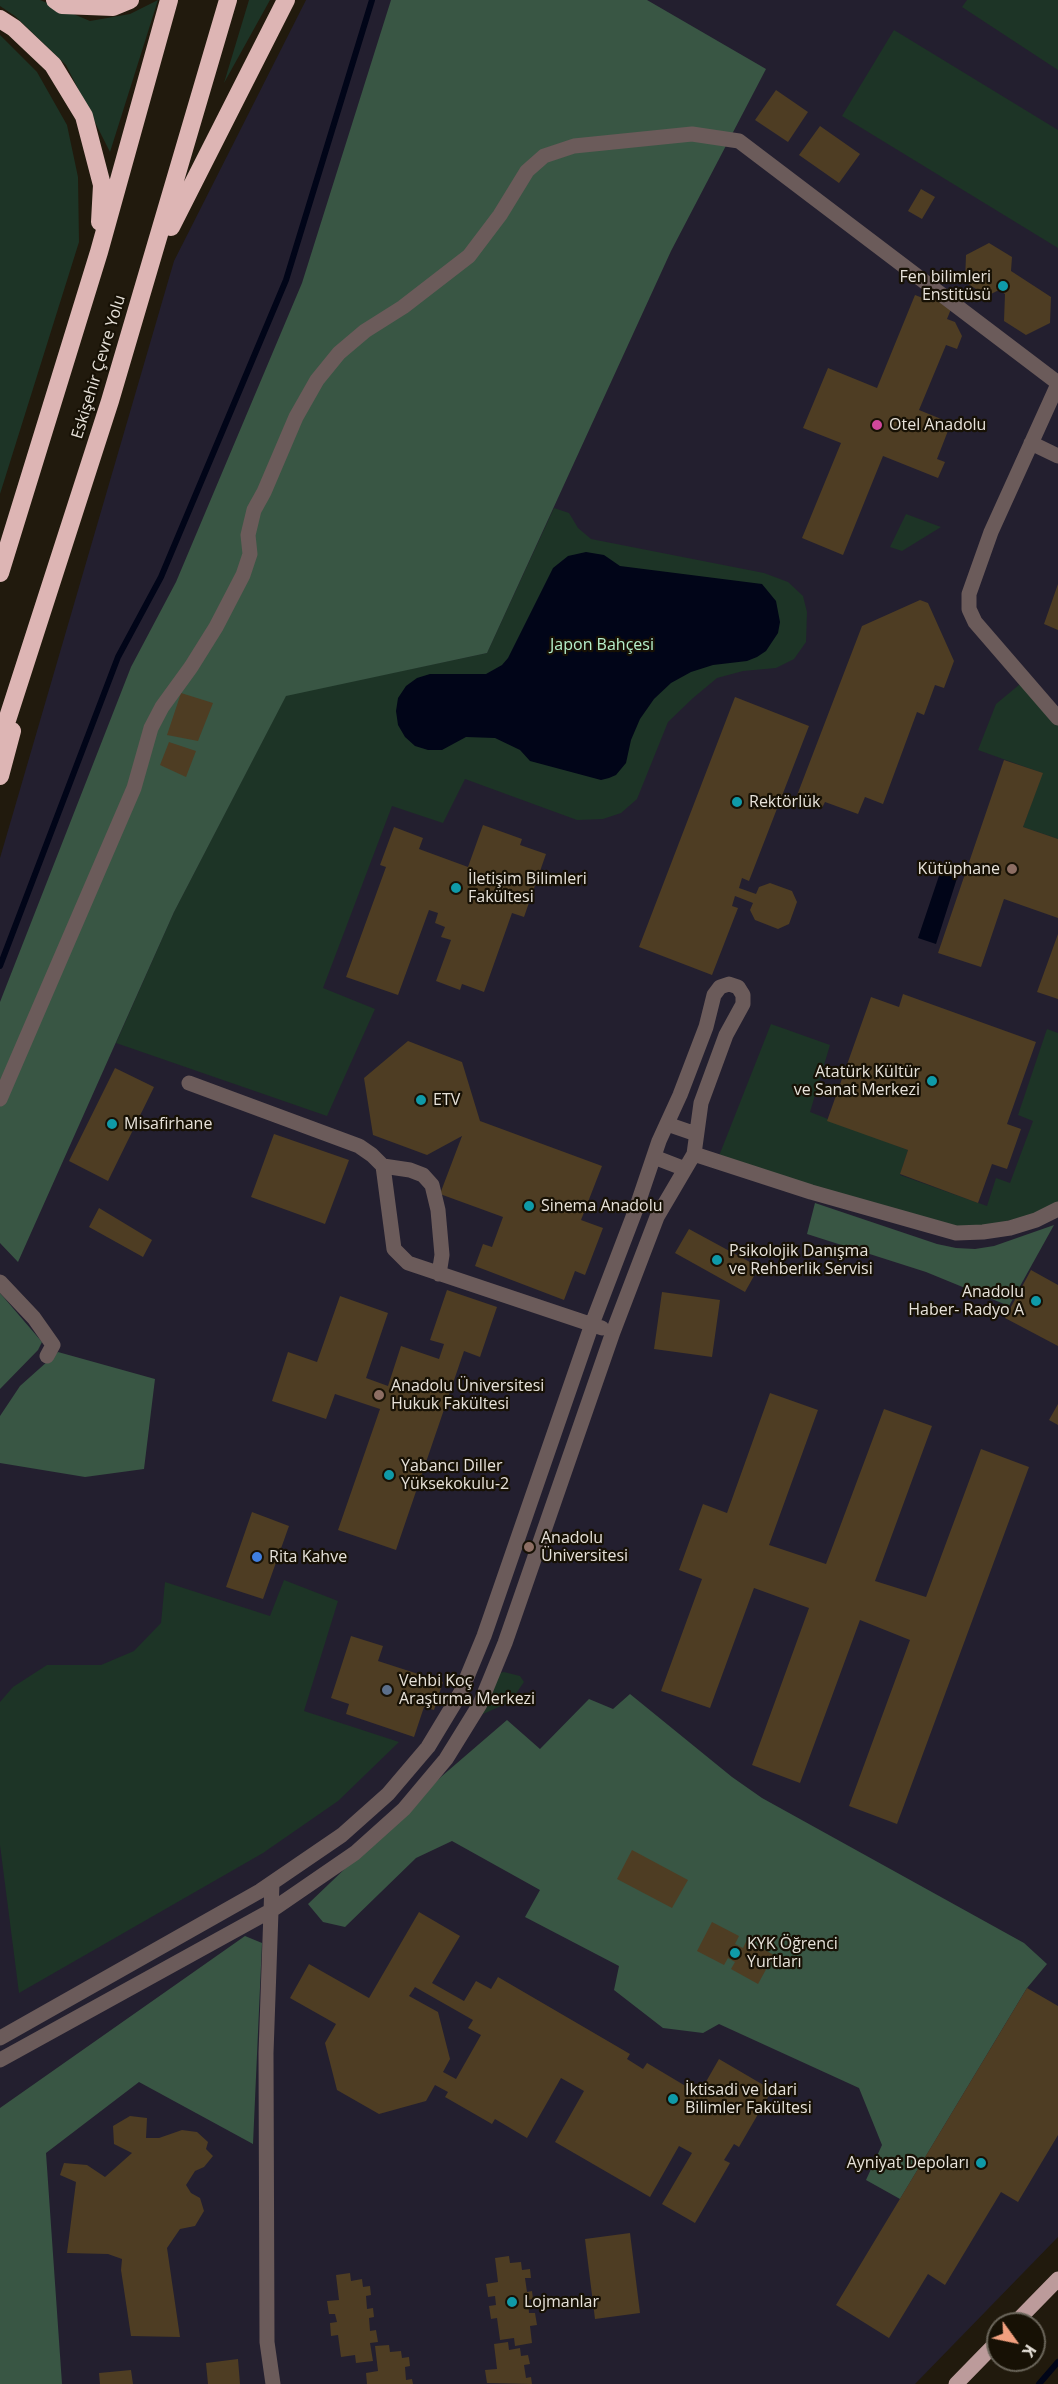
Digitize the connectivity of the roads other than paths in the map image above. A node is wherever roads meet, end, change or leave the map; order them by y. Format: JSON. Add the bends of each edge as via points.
{"nodes":[{"id":1,"x":55,"y":0,"type":"edge"},
{"id":2,"x":130,"y":0,"type":"edge"},
{"id":3,"x":170,"y":0,"type":"edge"},
{"id":4,"x":228,"y":0,"type":"edge"},
{"id":5,"x":286,"y":0,"type":"edge"},
{"id":6,"x":0,"y":19,"type":"edge"},
{"id":7,"x":99,"y":252,"type":"junction"},
{"id":8,"x":151,"y":266,"type":"junction"},
{"id":9,"x":1058,"y":383,"type":"edge"},
{"id":10,"x":1031,"y":443,"type":"junction"},
{"id":11,"x":1058,"y":456,"type":"edge"},
{"id":12,"x":0,"y":573,"type":"edge"},
{"id":13,"x":47,"y":597,"type":"junction"},
{"id":14,"x":1058,"y":718,"type":"edge"},
{"id":15,"x":0,"y":742,"type":"edge"},
{"id":16,"x":0,"y":776,"type":"edge"},
{"id":17,"x":189,"y":1083,"type":"dead end"},
{"id":18,"x":0,"y":1099,"type":"edge"},
{"id":19,"x":667,"y":1124,"type":"junction"},
{"id":20,"x":696,"y":1134,"type":"junction"},
{"id":21,"x":694,"y":1154,"type":"junction"},
{"id":22,"x":654,"y":1157,"type":"junction"},
{"id":23,"x":383,"y":1166,"type":"junction"},
{"id":24,"x":685,"y":1168,"type":"junction"},
{"id":25,"x":1058,"y":1209,"type":"edge"},
{"id":26,"x":439,"y":1274,"type":"junction"},
{"id":27,"x":0,"y":1282,"type":"edge"},
{"id":28,"x":592,"y":1324,"type":"junction"},
{"id":29,"x":613,"y":1332,"type":"junction"},
{"id":30,"x":47,"y":1356,"type":"dead end"},
{"id":31,"x":272,"y":1883,"type":"junction"},
{"id":32,"x":272,"y":1910,"type":"junction"},
{"id":33,"x":0,"y":2038,"type":"edge"},
{"id":34,"x":0,"y":2060,"type":"edge"},
{"id":35,"x":1058,"y":2279,"type":"edge"},
{"id":36,"x":1026,"y":2312,"type":"edge"},
{"id":37,"x":986,"y":2353,"type":"edge"},
{"id":38,"x":273,"y":2384,"type":"edge"},
{"id":39,"x":956,"y":2384,"type":"edge"}],
"edges":[{"from":1,"to":2,"type":"highway","via":[[62,5],[113,7]]},
{"from":3,"to":7,"type":"highway","name":"Eskişehir Çevre Yolu"},
{"from":4,"to":8,"type":"highway","name":"Eskişehir Çevre Yolu"},
{"from":5,"to":8,"type":"highway"},
{"from":6,"to":7,"type":"highway","via":[[53,65],[84,116],[102,185]]},
{"from":7,"to":12,"type":"highway","name":"Eskişehir Çevre Yolu"},
{"from":8,"to":13,"type":"highway","name":"Eskişehir Çevre Yolu"},
{"from":9,"to":10,"type":"street"},
{"from":9,"to":18,"type":"street","via":[[739,141],[692,134],[574,146],[544,156],[527,171],[469,256],[365,331],[339,353],[317,380],[254,510],[248,534],[250,554],[243,575],[216,627],[151,728],[134,788]]},
{"from":10,"to":11,"type":"street"},
{"from":10,"to":14,"type":"street","via":[[976,571],[969,609],[975,622]]},
{"from":13,"to":15,"type":"highway","name":"Eskişehir Çevre Yolu"},
{"from":13,"to":16,"type":"highway"},
{"from":17,"to":23,"type":"street","via":[[359,1146]]},
{"from":19,"to":20,"type":"street"},
{"from":19,"to":20,"type":"street","via":[[706,1027],[714,994],[729,984],[738,987],[743,1004],[726,1035],[701,1103]]},
{"from":19,"to":22,"type":"street"},
{"from":20,"to":21,"type":"street"},
{"from":21,"to":24,"type":"street"},
{"from":21,"to":25,"type":"street","via":[[956,1233],[1010,1228]]},
{"from":22,"to":24,"type":"street"},
{"from":22,"to":28,"type":"street"},
{"from":23,"to":26,"type":"street","via":[[394,1249],[408,1263]]},
{"from":23,"to":26,"type":"street","via":[[423,1175],[432,1185],[442,1255]]},
{"from":24,"to":29,"type":"street","via":[[657,1217]]},
{"from":26,"to":28,"type":"street"},
{"from":27,"to":30,"type":"street","via":[[53,1345]]},
{"from":28,"to":29,"type":"street"},
{"from":28,"to":31,"type":"street","via":[[484,1636],[460,1694],[428,1747],[388,1794],[342,1835]]},
{"from":29,"to":32,"type":"street","via":[[505,1643],[480,1704],[446,1759],[404,1809],[355,1853]]},
{"from":31,"to":32,"type":"street"},
{"from":31,"to":33,"type":"street"},
{"from":32,"to":34,"type":"street"},
{"from":32,"to":38,"type":"street","via":[[266,2054],[267,2342]]},
{"from":35,"to":36,"type":"main road"},
{"from":37,"to":39,"type":"main road"}]}
